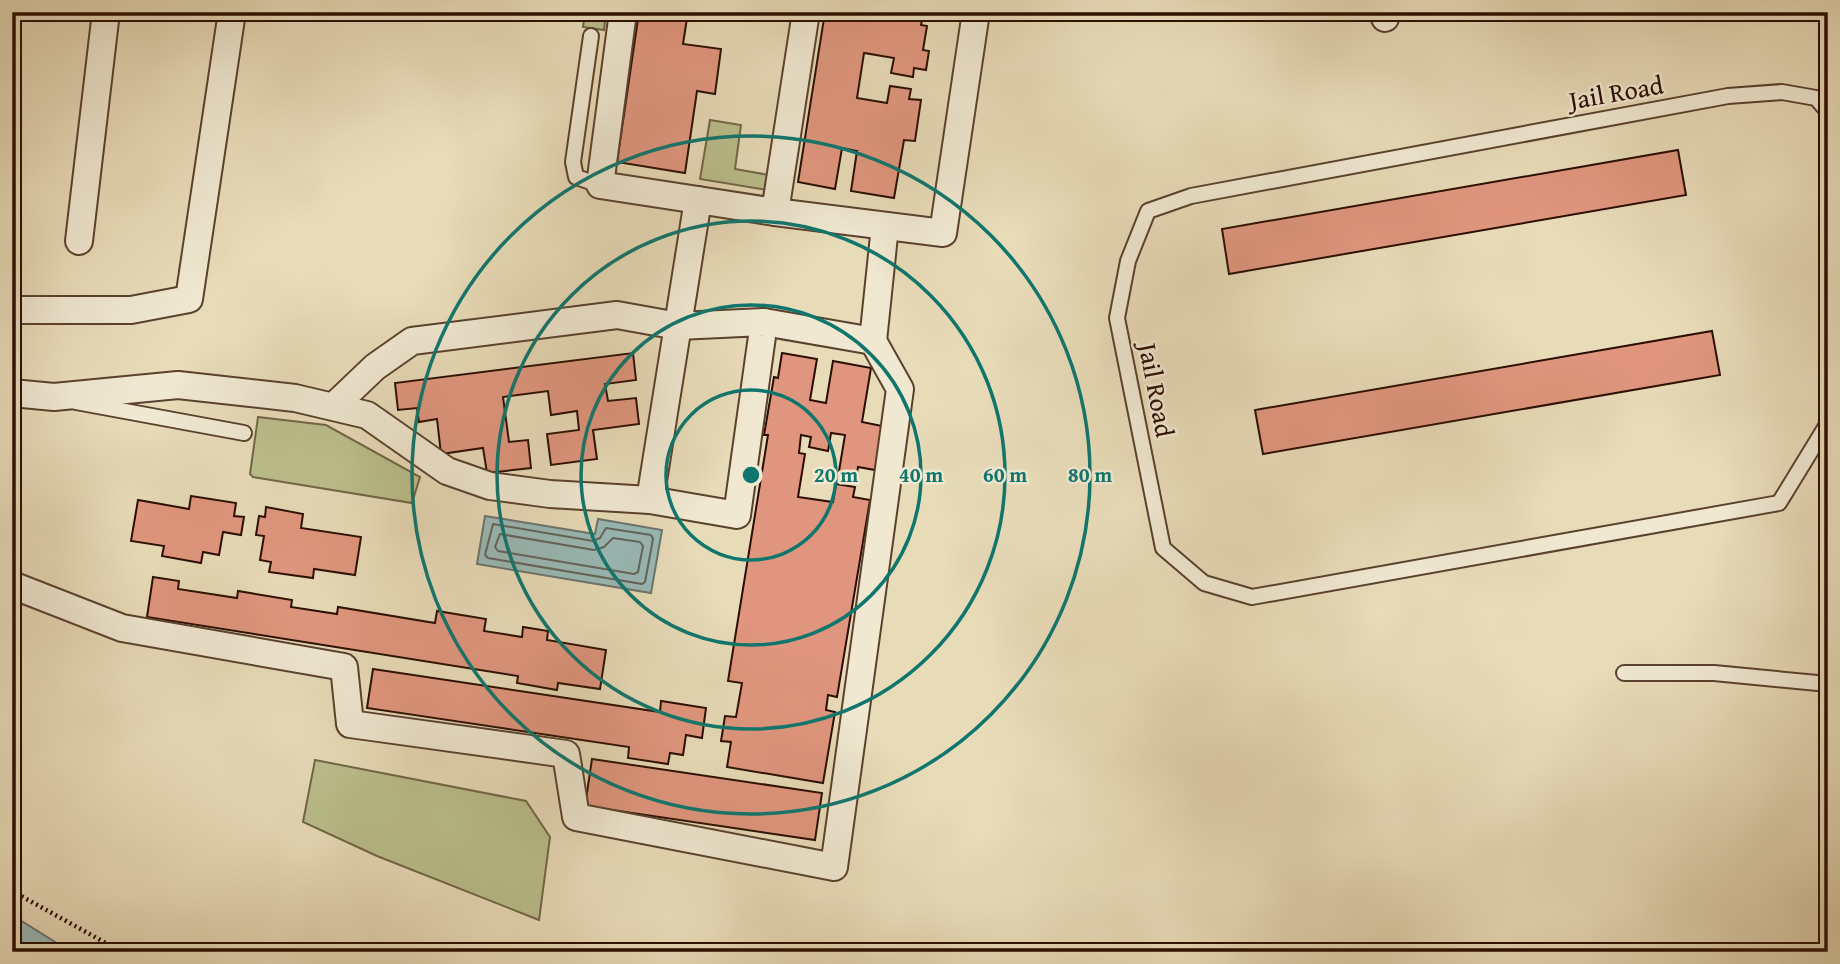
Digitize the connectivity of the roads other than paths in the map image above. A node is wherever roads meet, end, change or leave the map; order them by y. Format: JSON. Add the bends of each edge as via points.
{"nodes":[{"id":1,"x":106,"y":12,"type":"edge"},
{"id":2,"x":232,"y":12,"type":"edge"},
{"id":3,"x":623,"y":12,"type":"edge"},
{"id":4,"x":806,"y":12,"type":"edge"},
{"id":5,"x":976,"y":12,"type":"edge"},
{"id":6,"x":591,"y":36,"type":"dead end"},
{"id":7,"x":1828,"y":112,"type":"edge"},
{"id":8,"x":600,"y":185,"type":"junction"},
{"id":9,"x":698,"y":200,"type":"junction"},
{"id":10,"x":775,"y":212,"type":"junction"},
{"id":11,"x":885,"y":226,"type":"junction"},
{"id":12,"x":79,"y":241,"type":"dead end"},
{"id":13,"x":12,"y":310,"type":"edge"},
{"id":14,"x":764,"y":322,"type":"junction"},
{"id":15,"x":678,"y":326,"type":"junction"},
{"id":16,"x":873,"y":341,"type":"junction"},
{"id":17,"x":12,"y":393,"type":"edge"},
{"id":18,"x":54,"y":397,"type":"junction"},
{"id":19,"x":333,"y":407,"type":"junction"},
{"id":20,"x":1828,"y":423,"type":"edge"},
{"id":21,"x":244,"y":433,"type":"dead end"},
{"id":22,"x":650,"y":500,"type":"junction"},
{"id":23,"x":12,"y":585,"type":"edge"},
{"id":24,"x":1625,"y":673,"type":"dead end"},
{"id":25,"x":1828,"y":684,"type":"edge"}],
"edges":[{"from":1,"to":12,"type":"street"},
{"from":2,"to":13,"type":"street","via":[[189,299],[131,310]]},
{"from":3,"to":8,"type":"street"},
{"from":4,"to":10,"type":"street"},
{"from":5,"to":11,"type":"street","via":[[943,233]]},
{"from":6,"to":8,"type":"lane","via":[[573,162],[576,177]]},
{"from":7,"to":20,"type":"lane","name":"Jail Road","via":[[1816,98],[1794,94],[1728,96],[1191,195],[1148,211],[1128,261],[1117,318],[1163,548],[1205,583],[1252,597],[1779,503]]},
{"from":8,"to":9,"type":"street"},
{"from":9,"to":10,"type":"street"},
{"from":9,"to":15,"type":"street"},
{"from":10,"to":11,"type":"street"},
{"from":11,"to":16,"type":"street"},
{"from":14,"to":15,"type":"street"},
{"from":14,"to":16,"type":"street"},
{"from":14,"to":22,"type":"street","via":[[737,515]]},
{"from":15,"to":19,"type":"street","via":[[617,315],[412,341],[375,367]]},
{"from":15,"to":22,"type":"street"},
{"from":16,"to":23,"type":"street","via":[[900,389],[834,867],[576,817],[566,754],[350,724],[344,667],[122,628]]},
{"from":17,"to":18,"type":"street"},
{"from":18,"to":19,"type":"street","via":[[177,385],[295,398]]},
{"from":18,"to":21,"type":"lane"},
{"from":19,"to":22,"type":"street","via":[[367,415],[447,471],[490,486]]},
{"from":24,"to":25,"type":"lane","via":[[1714,673]]}]}
